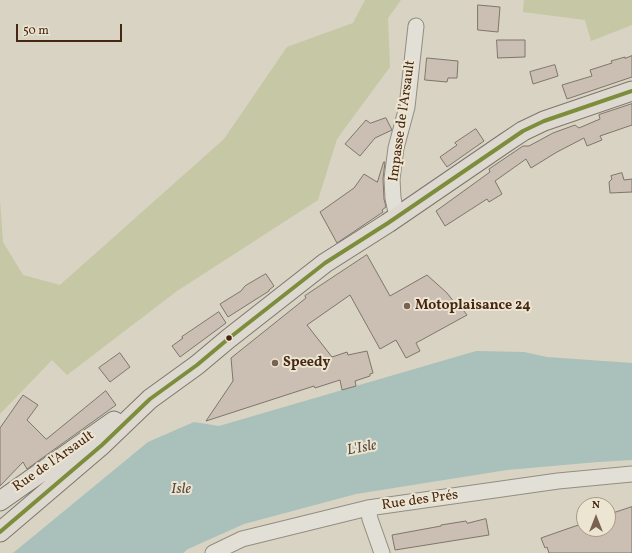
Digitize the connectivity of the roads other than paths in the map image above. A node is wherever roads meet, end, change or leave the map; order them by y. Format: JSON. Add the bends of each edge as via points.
{"nodes":[{"id":1,"x":416,"y":26,"type":"dead end"},
{"id":2,"x":632,"y":91,"type":"edge"},
{"id":3,"x":397,"y":217,"type":"junction"},
{"id":4,"x":150,"y":399,"type":"junction"},
{"id":5,"x":632,"y":474,"type":"edge"},
{"id":6,"x":40,"y":498,"type":"junction"},
{"id":7,"x":4,"y":499,"type":"edge"},
{"id":8,"x":368,"y":508,"type":"junction"},
{"id":9,"x":20,"y":515,"type":"junction"},
{"id":10,"x":0,"y":532,"type":"edge"},
{"id":11,"x":213,"y":553,"type":"edge"},
{"id":12,"x":382,"y":553,"type":"edge"}],
"edges":[{"from":1,"to":3,"type":"street","name":"Impasse de l'Arsault","via":[[407,107],[396,148],[392,179]]},
{"from":2,"to":3,"type":"main road","via":[[544,121],[523,131]]},
{"from":3,"to":4,"type":"main road","via":[[325,263],[198,365]]},
{"from":4,"to":6,"type":"main road","via":[[102,445]]},
{"from":4,"to":7,"type":"main road","name":"Rue de l'Arsault","via":[[113,421]]},
{"from":5,"to":8,"type":"street","name":"Rue des Prés","via":[[558,481]]},
{"from":6,"to":7,"type":"main road","via":[[31,488],[26,488]]},
{"from":6,"to":9,"type":"main road"},
{"from":7,"to":9,"type":"main road","via":[[4,505],[12,507]]},
{"from":8,"to":11,"type":"street","name":"Rue des Prés","via":[[242,539]]},
{"from":8,"to":12,"type":"street"},
{"from":9,"to":10,"type":"main road"}]}
